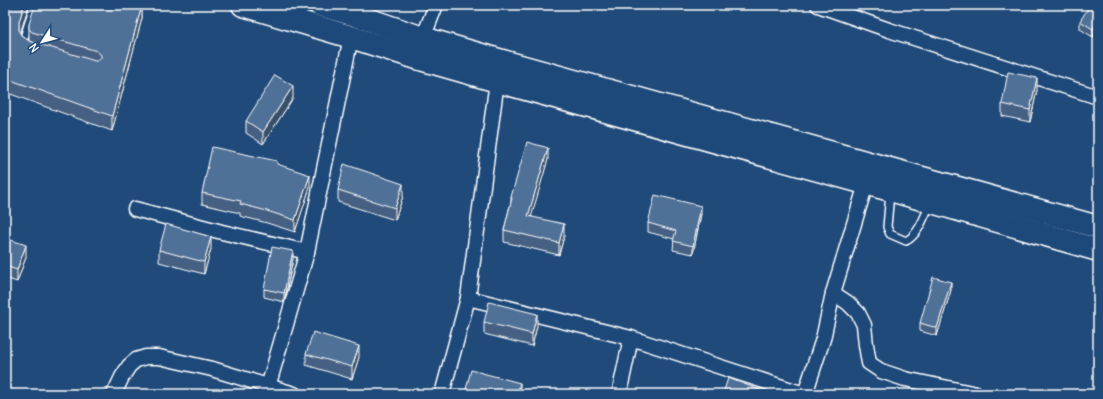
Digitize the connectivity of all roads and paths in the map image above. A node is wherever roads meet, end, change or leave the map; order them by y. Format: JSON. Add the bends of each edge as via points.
{"nodes":[{"id":1,"x":34,"y":5,"type":"edge"},
{"id":2,"x":243,"y":5,"type":"edge"},
{"id":3,"x":320,"y":5,"type":"edge"},
{"id":4,"x":436,"y":5,"type":"edge"},
{"id":5,"x":818,"y":5,"type":"edge"},
{"id":6,"x":352,"y":37,"type":"junction"},
{"id":7,"x":423,"y":38,"type":"junction"},
{"id":8,"x":30,"y":51,"type":"edge"},
{"id":9,"x":497,"y":81,"type":"junction"},
{"id":10,"x":1098,"y":97,"type":"edge"},
{"id":11,"x":866,"y":184,"type":"junction"},
{"id":12,"x":890,"y":190,"type":"junction"},
{"id":13,"x":931,"y":203,"type":"junction"},
{"id":14,"x":135,"y":209,"type":"dead end"},
{"id":15,"x":1098,"y":227,"type":"edge"},
{"id":16,"x":1098,"y":250,"type":"edge"},
{"id":17,"x":307,"y":252,"type":"junction"},
{"id":18,"x":832,"y":293,"type":"junction"},
{"id":19,"x":468,"y":298,"type":"junction"},
{"id":20,"x":631,"y":338,"type":"junction"},
{"id":21,"x":267,"y":390,"type":"edge"},
{"id":22,"x":114,"y":394,"type":"edge"},
{"id":23,"x":294,"y":394,"type":"edge"},
{"id":24,"x":442,"y":394,"type":"edge"},
{"id":25,"x":619,"y":394,"type":"edge"},
{"id":26,"x":804,"y":394,"type":"edge"},
{"id":27,"x":977,"y":394,"type":"edge"}],
"edges":[{"from":1,"to":8,"type":"lane","via":[[24,38],[24,46]]},
{"from":2,"to":6,"type":"highway"},
{"from":3,"to":7,"type":"highway"},
{"from":4,"to":7,"type":"street"},
{"from":5,"to":10,"type":"street"},
{"from":6,"to":9,"type":"highway"},
{"from":6,"to":17,"type":"street"},
{"from":7,"to":15,"type":"highway"},
{"from":9,"to":11,"type":"highway"},
{"from":9,"to":19,"type":"street"},
{"from":11,"to":12,"type":"highway"},
{"from":11,"to":18,"type":"street"},
{"from":12,"to":13,"type":"highway"},
{"from":12,"to":13,"type":"lane","via":[[887,227],[890,234],[906,241],[912,238],[919,228]]},
{"from":13,"to":16,"type":"highway"},
{"from":14,"to":17,"type":"street"},
{"from":17,"to":21,"type":"street"},
{"from":18,"to":26,"type":"street","via":[[823,339]]},
{"from":18,"to":27,"type":"street","via":[[858,313],[864,325],[869,363],[881,371],[905,379]]},
{"from":19,"to":20,"type":"street"},
{"from":19,"to":24,"type":"street"},
{"from":20,"to":25,"type":"street"},
{"from":20,"to":26,"type":"street"},
{"from":21,"to":22,"type":"street","via":[[212,369],[159,357],[146,357],[136,360],[129,366]]},
{"from":21,"to":23,"type":"street"}]}
